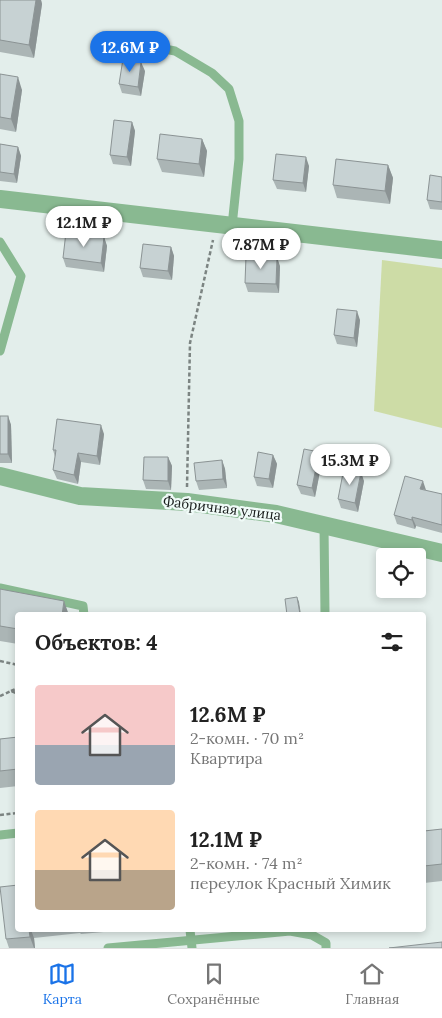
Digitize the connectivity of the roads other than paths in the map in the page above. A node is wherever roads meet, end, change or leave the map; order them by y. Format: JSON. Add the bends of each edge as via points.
{"nodes":[{"id":1,"x":133,"y":43,"type":"dead end"},
{"id":2,"x":0,"y":199,"type":"edge"},
{"id":3,"x":224,"y":225,"type":"junction"},
{"id":4,"x":0,"y":242,"type":"edge"},
{"id":5,"x":442,"y":250,"type":"edge"},
{"id":6,"x":0,"y":351,"type":"edge"},
{"id":7,"x":0,"y":476,"type":"edge"},
{"id":8,"x":324,"y":525,"type":"junction"},
{"id":9,"x":442,"y":553,"type":"edge"},
{"id":10,"x":0,"y":588,"type":"edge"},
{"id":11,"x":84,"y":612,"type":"edge"},
{"id":12,"x":325,"y":612,"type":"edge"},
{"id":13,"x":15,"y":833,"type":"edge"},
{"id":14,"x":0,"y":835,"type":"edge"},
{"id":15,"x":192,"y":944,"type":"edge"},
{"id":16,"x":108,"y":948,"type":"edge"},
{"id":17,"x":326,"y":948,"type":"edge"}],
"edges":[{"from":1,"to":3,"type":"lane","via":[[175,51],[212,73],[229,89],[239,120],[239,159]]},
{"from":2,"to":3,"type":"street"},
{"from":3,"to":5,"type":"street"},
{"from":4,"to":6,"type":"lane","via":[[21,276]]},
{"from":7,"to":8,"type":"street","name":"Фабричная улица","via":[[80,496],[187,502],[276,514]]},
{"from":8,"to":9,"type":"street","name":"Фабричная улица"},
{"from":8,"to":12,"type":"lane"},
{"from":10,"to":11,"type":"lane","via":[[83,606]]},
{"from":13,"to":14,"type":"lane"},
{"from":15,"to":16,"type":"lane"},
{"from":15,"to":17,"type":"lane","via":[[290,932],[312,935],[326,943]]}]}
